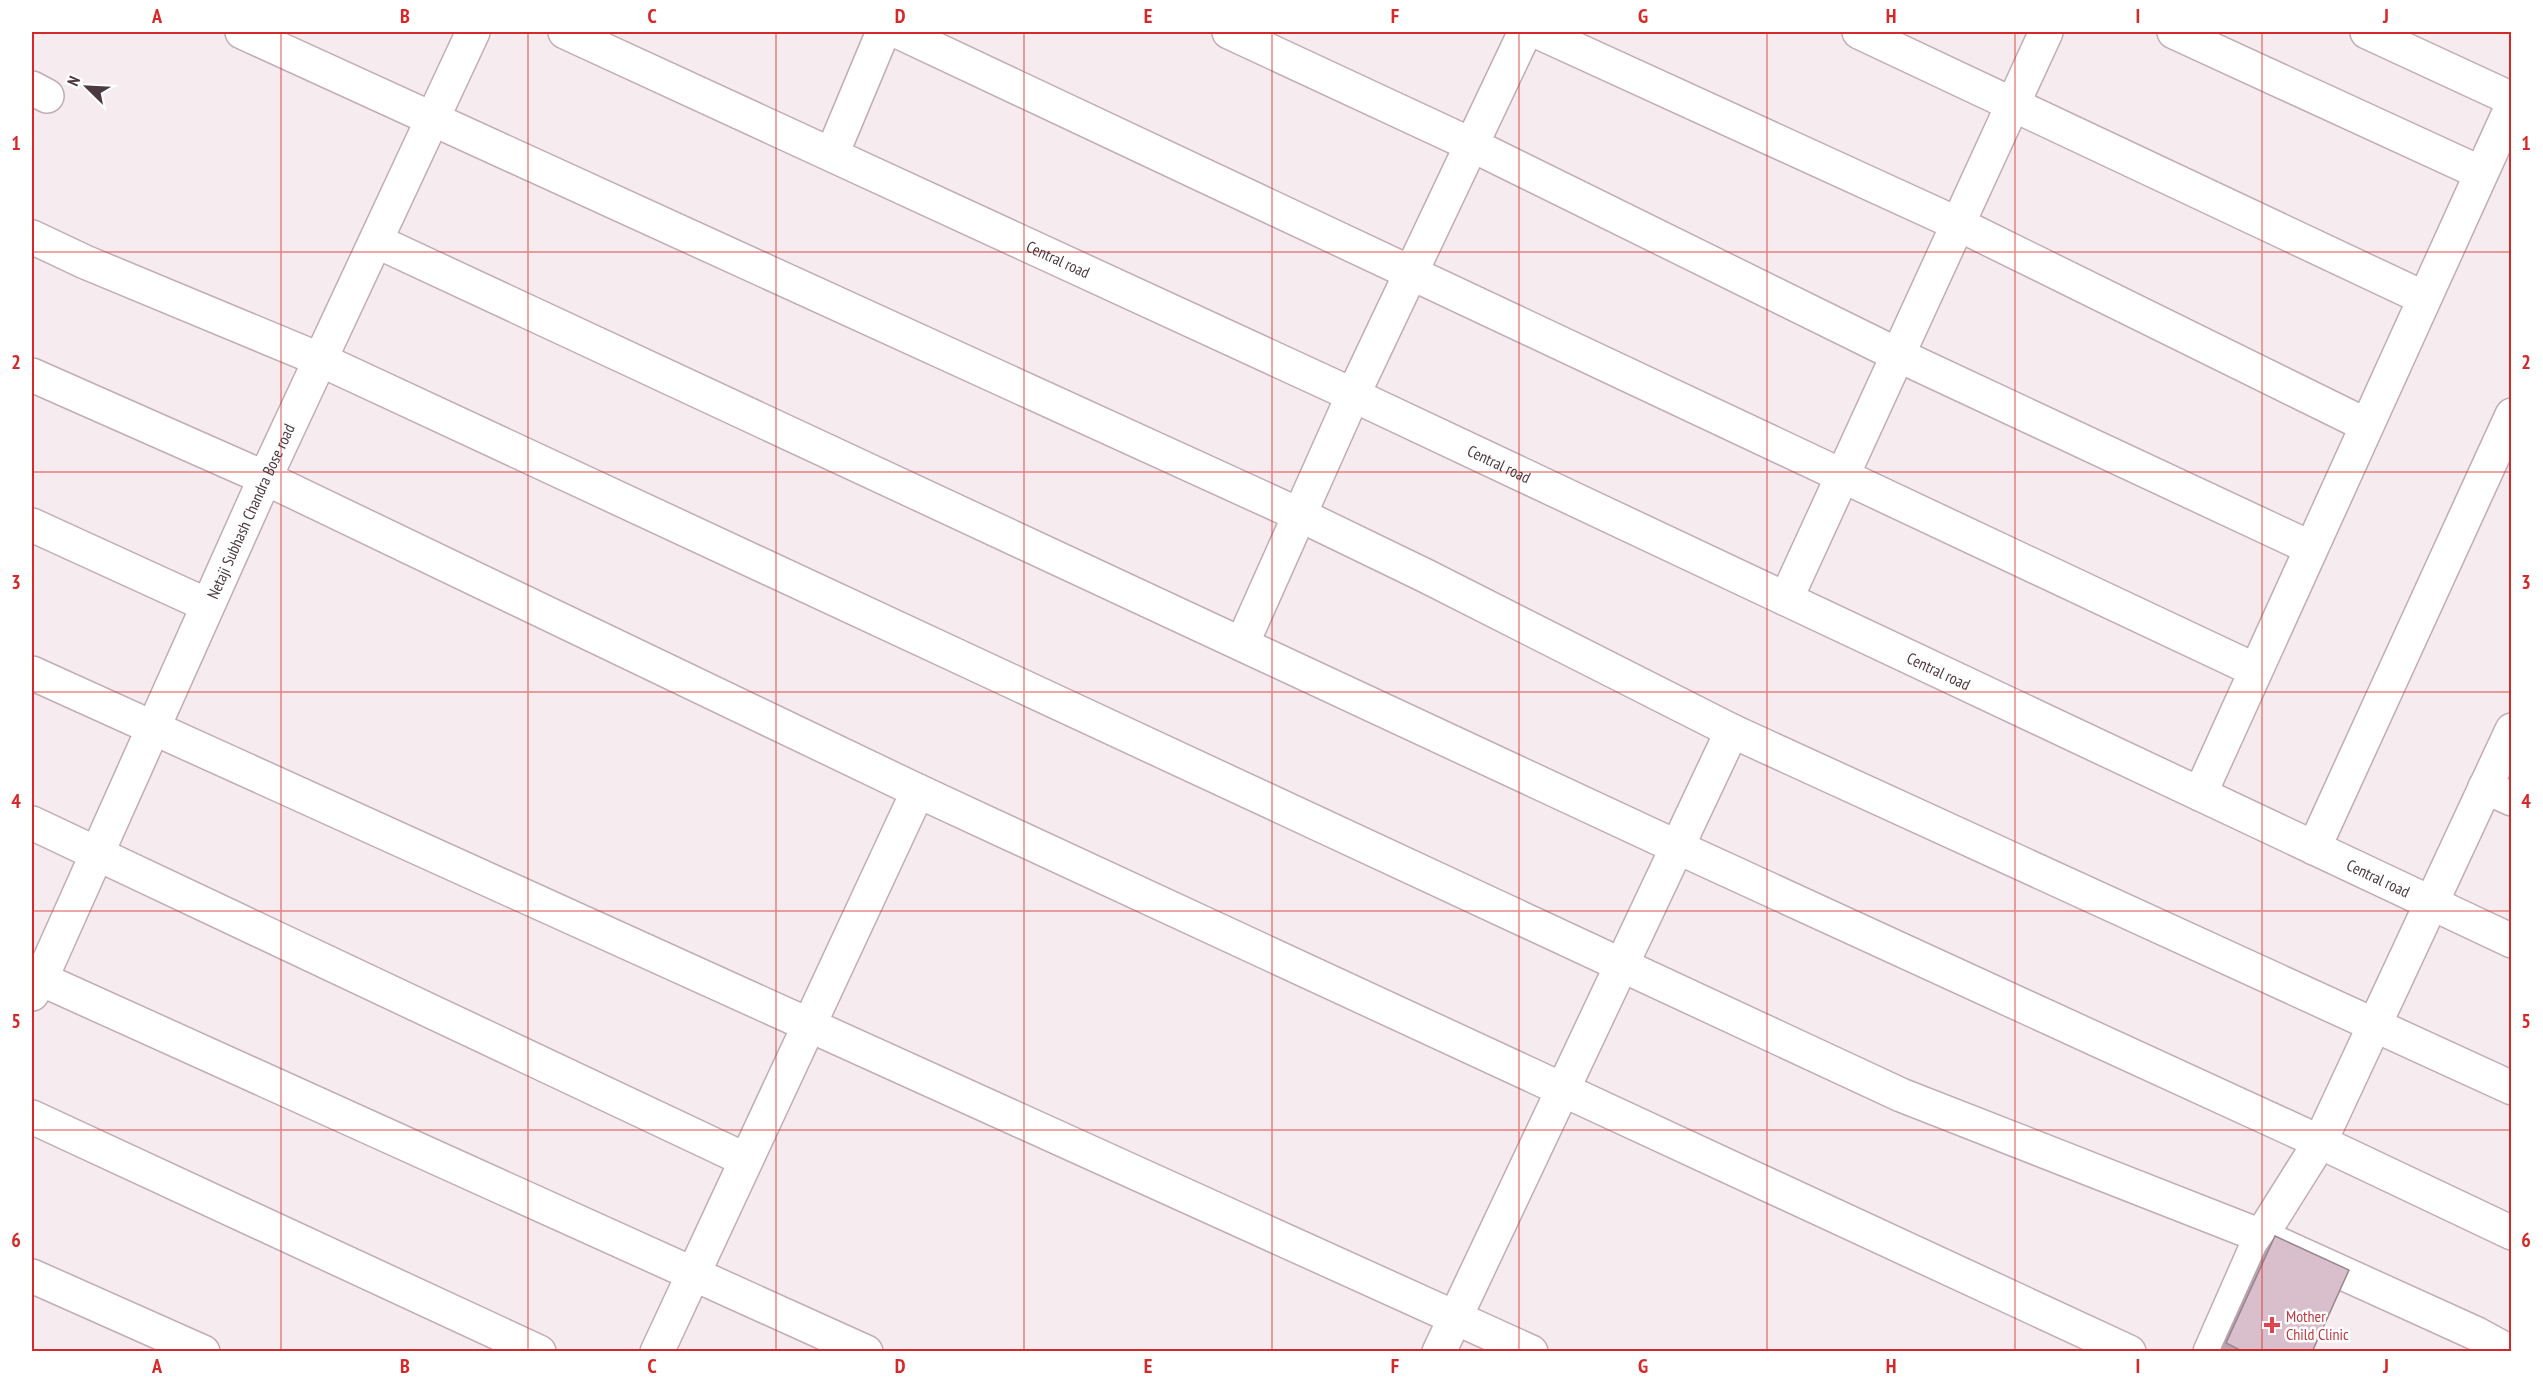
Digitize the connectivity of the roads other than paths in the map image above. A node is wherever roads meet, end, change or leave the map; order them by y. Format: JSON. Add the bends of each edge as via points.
{"nodes":[{"id":1,"x":242,"y":32,"type":"edge"},
{"id":2,"x":473,"y":32,"type":"edge"},
{"id":3,"x":565,"y":32,"type":"edge"},
{"id":4,"x":884,"y":32,"type":"edge"},
{"id":5,"x":899,"y":32,"type":"edge"},
{"id":6,"x":1229,"y":32,"type":"edge"},
{"id":7,"x":1525,"y":32,"type":"edge"},
{"id":8,"x":1538,"y":32,"type":"edge"},
{"id":9,"x":1858,"y":32,"type":"edge"},
{"id":10,"x":2046,"y":32,"type":"edge"},
{"id":11,"x":2174,"y":32,"type":"edge"},
{"id":12,"x":2367,"y":32,"type":"edge"},
{"id":13,"x":2511,"y":99,"type":"edge"},
{"id":14,"x":2012,"y":106,"type":"junction"},
{"id":15,"x":2511,"y":106,"type":"edge"},
{"id":16,"x":433,"y":118,"type":"junction"},
{"id":17,"x":1472,"y":145,"type":"junction"},
{"id":18,"x":832,"y":154,"type":"junction"},
{"id":19,"x":2481,"y":173,"type":"junction"},
{"id":20,"x":1958,"y":224,"type":"junction"},
{"id":21,"x":32,"y":237,"type":"edge"},
{"id":22,"x":376,"y":241,"type":"junction"},
{"id":23,"x":1412,"y":271,"type":"junction"},
{"id":24,"x":2424,"y":298,"type":"junction"},
{"id":25,"x":1898,"y":355,"type":"junction"},
{"id":26,"x":321,"y":360,"type":"junction"},
{"id":27,"x":32,"y":375,"type":"edge"},
{"id":28,"x":1353,"y":395,"type":"junction"},
{"id":29,"x":2511,"y":415,"type":"edge"},
{"id":30,"x":2366,"y":425,"type":"junction"},
{"id":31,"x":1842,"y":476,"type":"junction"},
{"id":32,"x":265,"y":478,"type":"junction"},
{"id":33,"x":1300,"y":515,"type":"junction"},
{"id":34,"x":32,"y":525,"type":"edge"},
{"id":35,"x":2311,"y":548,"type":"junction"},
{"id":36,"x":1786,"y":599,"type":"junction"},
{"id":37,"x":207,"y":605,"type":"junction"},
{"id":38,"x":1242,"y":644,"type":"junction"},
{"id":39,"x":2255,"y":670,"type":"junction"},
{"id":40,"x":32,"y":673,"type":"edge"},
{"id":41,"x":152,"y":729,"type":"junction"},
{"id":42,"x":2511,"y":730,"type":"edge"},
{"id":43,"x":1732,"y":731,"type":"junction"},
{"id":44,"x":918,"y":791,"type":"junction"},
{"id":45,"x":2498,"y":793,"type":"edge"},
{"id":46,"x":2200,"y":794,"type":"junction"},
{"id":47,"x":32,"y":823,"type":"edge"},
{"id":48,"x":1677,"y":847,"type":"junction"},
{"id":49,"x":2314,"y":848,"type":"junction"},
{"id":50,"x":96,"y":854,"type":"junction"},
{"id":51,"x":2431,"y":903,"type":"junction"},
{"id":52,"x":2511,"y":941,"type":"edge"},
{"id":53,"x":1622,"y":964,"type":"junction"},
{"id":54,"x":35,"y":982,"type":"edge"},
{"id":55,"x":809,"y":1025,"type":"junction"},
{"id":56,"x":2375,"y":1025,"type":"junction"},
{"id":57,"x":2511,"y":1088,"type":"edge"},
{"id":58,"x":1563,"y":1090,"type":"junction"},
{"id":59,"x":32,"y":1117,"type":"edge"},
{"id":60,"x":2320,"y":1142,"type":"junction"},
{"id":61,"x":746,"y":1160,"type":"junction"},
{"id":62,"x":2511,"y":1233,"type":"edge"},
{"id":63,"x":2261,"y":1236,"type":"junction"},
{"id":64,"x":693,"y":1273,"type":"junction"},
{"id":65,"x":32,"y":1276,"type":"edge"},
{"id":66,"x":1456,"y":1316,"type":"junction"},
{"id":67,"x":203,"y":1352,"type":"edge"},
{"id":68,"x":539,"y":1352,"type":"edge"},
{"id":69,"x":657,"y":1352,"type":"edge"},
{"id":70,"x":866,"y":1352,"type":"edge"},
{"id":71,"x":1439,"y":1352,"type":"edge"},
{"id":72,"x":1531,"y":1352,"type":"edge"},
{"id":73,"x":2129,"y":1352,"type":"edge"},
{"id":74,"x":2210,"y":1352,"type":"edge"},
{"id":75,"x":2510,"y":1352,"type":"edge"}],
"edges":[{"from":1,"to":16,"type":"street"},
{"from":2,"to":16,"type":"street","name":"Netaji Subhash Chandra Bose road"},
{"from":3,"to":18,"type":"street","name":"Central road"},
{"from":4,"to":18,"type":"street"},
{"from":5,"to":23,"type":"street"},
{"from":6,"to":17,"type":"street"},
{"from":7,"to":17,"type":"street"},
{"from":8,"to":20,"type":"street"},
{"from":9,"to":14,"type":"street"},
{"from":10,"to":14,"type":"street"},
{"from":11,"to":19,"type":"street"},
{"from":12,"to":13,"type":"street"},
{"from":14,"to":20,"type":"street"},
{"from":14,"to":24,"type":"street"},
{"from":15,"to":19,"type":"street"},
{"from":16,"to":22,"type":"street","name":"Netaji Subhash Chandra Bose road"},
{"from":16,"to":33,"type":"street"},
{"from":17,"to":23,"type":"street"},
{"from":17,"to":25,"type":"street"},
{"from":18,"to":28,"type":"street","name":"Central road"},
{"from":19,"to":24,"type":"street"},
{"from":20,"to":25,"type":"street"},
{"from":20,"to":30,"type":"street"},
{"from":21,"to":26,"type":"street"},
{"from":22,"to":26,"type":"street","name":"Netaji Subhash Chandra Bose road"},
{"from":22,"to":38,"type":"street"},
{"from":23,"to":28,"type":"street"},
{"from":23,"to":31,"type":"street"},
{"from":24,"to":30,"type":"street"},
{"from":25,"to":31,"type":"street"},
{"from":25,"to":35,"type":"street"},
{"from":26,"to":32,"type":"street","name":"Netaji Subhash Chandra Bose road"},
{"from":26,"to":53,"type":"street"},
{"from":27,"to":32,"type":"street"},
{"from":28,"to":33,"type":"street"},
{"from":28,"to":36,"type":"street","name":"Central road"},
{"from":29,"to":49,"type":"street"},
{"from":30,"to":35,"type":"street"},
{"from":31,"to":36,"type":"street"},
{"from":31,"to":39,"type":"street"},
{"from":32,"to":37,"type":"street","name":"Netaji Subhash Chandra Bose road"},
{"from":32,"to":44,"type":"street"},
{"from":33,"to":38,"type":"street"},
{"from":33,"to":43,"type":"street"},
{"from":34,"to":37,"type":"street"},
{"from":35,"to":39,"type":"street"},
{"from":36,"to":46,"type":"street","name":"Central road"},
{"from":37,"to":41,"type":"street","name":"Netaji Subhash Chandra Bose road"},
{"from":38,"to":48,"type":"street"},
{"from":39,"to":46,"type":"street"},
{"from":40,"to":41,"type":"street"},
{"from":41,"to":50,"type":"street","name":"Netaji Subhash Chandra Bose road"},
{"from":41,"to":55,"type":"street"},
{"from":42,"to":45,"type":"street"},
{"from":43,"to":48,"type":"street"},
{"from":43,"to":56,"type":"street"},
{"from":44,"to":55,"type":"street"},
{"from":44,"to":58,"type":"street"},
{"from":45,"to":51,"type":"street"},
{"from":46,"to":49,"type":"street","name":"Central road"},
{"from":47,"to":50,"type":"street"},
{"from":48,"to":53,"type":"street"},
{"from":48,"to":60,"type":"street"},
{"from":49,"to":51,"type":"street","name":"Central road"},
{"from":50,"to":54,"type":"street","name":"Netaji Subhash Chandra Bose road"},
{"from":50,"to":61,"type":"street"},
{"from":51,"to":52,"type":"street","name":"Central road"},
{"from":51,"to":56,"type":"street"},
{"from":53,"to":58,"type":"street"},
{"from":53,"to":63,"type":"street","via":[[1901,1095]]},
{"from":54,"to":64,"type":"street"},
{"from":55,"to":61,"type":"street"},
{"from":55,"to":66,"type":"street"},
{"from":56,"to":57,"type":"street"},
{"from":56,"to":60,"type":"street"},
{"from":58,"to":66,"type":"street"},
{"from":58,"to":73,"type":"street"},
{"from":59,"to":68,"type":"street"},
{"from":60,"to":62,"type":"street"},
{"from":60,"to":63,"type":"street"},
{"from":61,"to":64,"type":"street"},
{"from":63,"to":74,"type":"street"},
{"from":63,"to":75,"type":"street"},
{"from":64,"to":69,"type":"street"},
{"from":64,"to":70,"type":"street"},
{"from":65,"to":67,"type":"street"},
{"from":66,"to":71,"type":"street"},
{"from":66,"to":72,"type":"street"}]}
